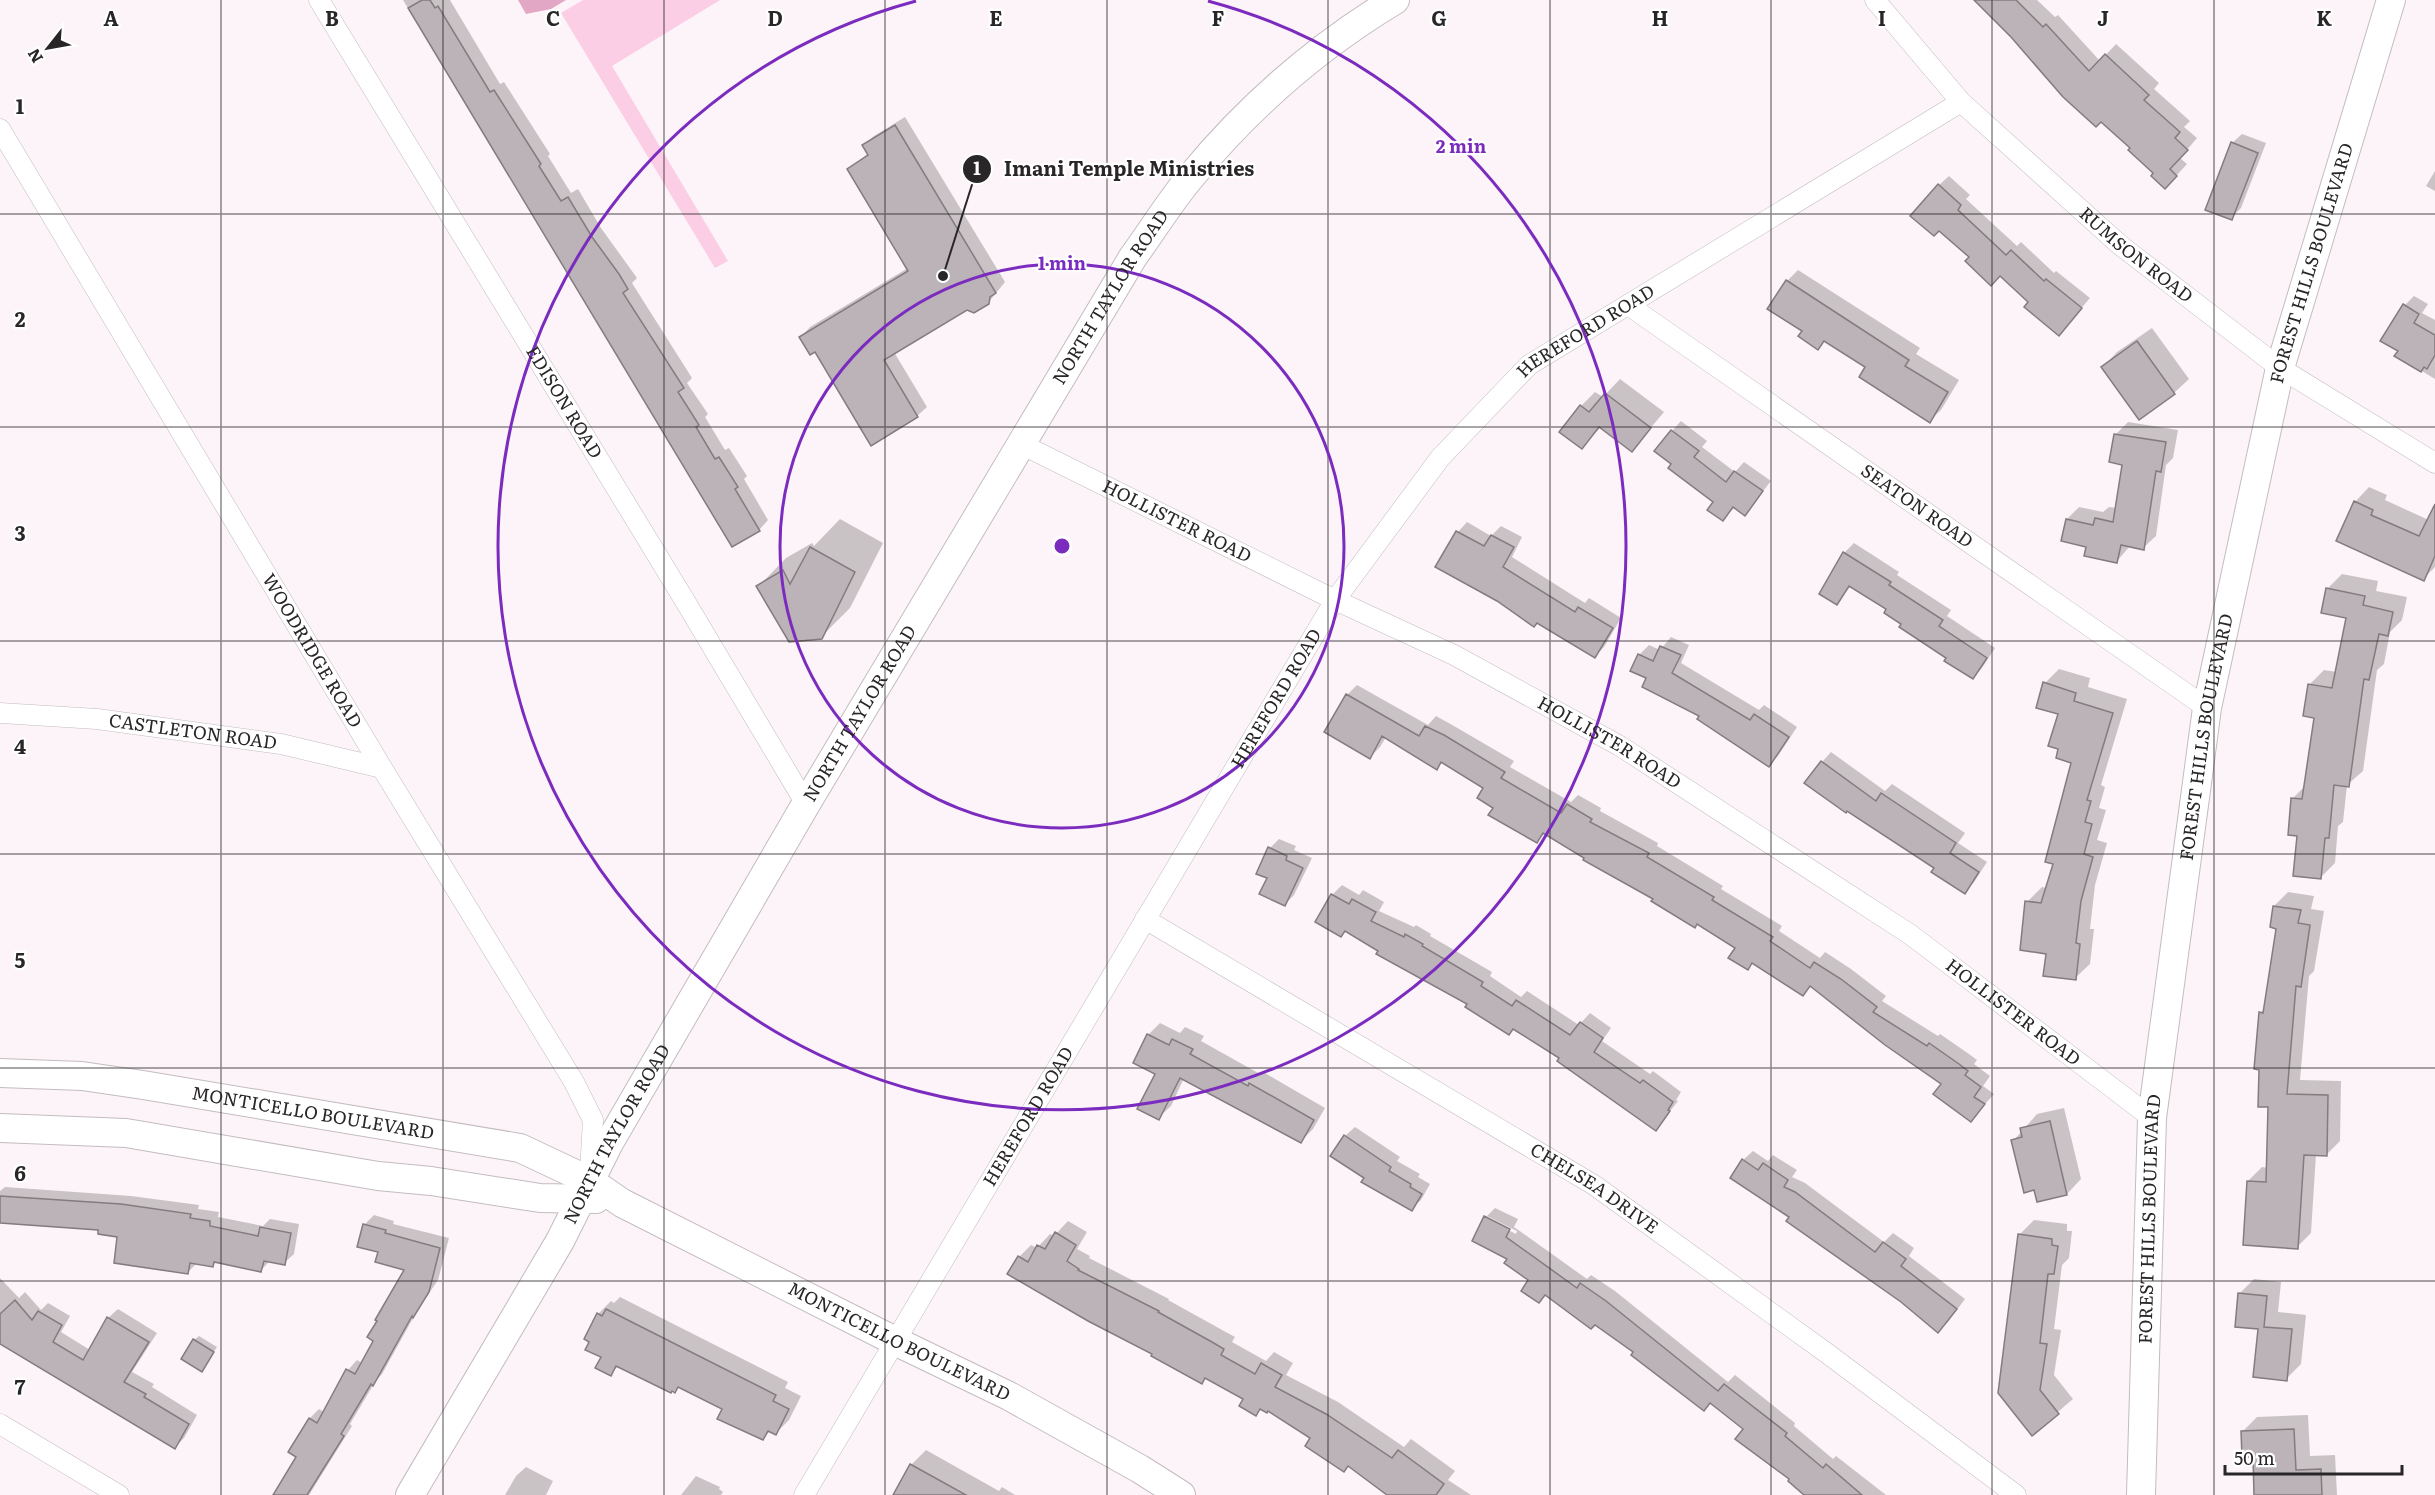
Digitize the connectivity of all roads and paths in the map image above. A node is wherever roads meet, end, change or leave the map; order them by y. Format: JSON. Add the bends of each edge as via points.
{"nodes":[{"id":1,"x":319,"y":0,"type":"edge"},
{"id":2,"x":1395,"y":0,"type":"edge"},
{"id":3,"x":1875,"y":0,"type":"edge"},
{"id":4,"x":2391,"y":0,"type":"edge"},
{"id":5,"x":1961,"y":102,"type":"junction"},
{"id":6,"x":0,"y":129,"type":"edge"},
{"id":7,"x":1628,"y":305,"type":"junction"},
{"id":8,"x":2280,"y":368,"type":"junction"},
{"id":9,"x":1022,"y":444,"type":"junction"},
{"id":10,"x":2435,"y":463,"type":"edge"},
{"id":11,"x":1335,"y":600,"type":"junction"},
{"id":12,"x":2207,"y":708,"type":"junction"},
{"id":13,"x":0,"y":713,"type":"edge"},
{"id":14,"x":382,"y":768,"type":"junction"},
{"id":15,"x":806,"y":804,"type":"junction"},
{"id":16,"x":1145,"y":919,"type":"junction"},
{"id":17,"x":0,"y":1072,"type":"edge"},
{"id":18,"x":2152,"y":1118,"type":"junction"},
{"id":19,"x":0,"y":1128,"type":"edge"},
{"id":20,"x":585,"y":1190,"type":"junction"},
{"id":21,"x":895,"y":1341,"type":"junction"},
{"id":22,"x":0,"y":1424,"type":"edge"},
{"id":23,"x":120,"y":1495,"type":"edge"},
{"id":24,"x":410,"y":1495,"type":"edge"},
{"id":25,"x":804,"y":1495,"type":"edge"},
{"id":26,"x":1181,"y":1495,"type":"edge"},
{"id":27,"x":2016,"y":1495,"type":"edge"},
{"id":28,"x":2141,"y":1495,"type":"edge"}],
"edges":[{"from":1,"to":15,"type":"street","name":"EDISON ROAD"},
{"from":2,"to":9,"type":"street","name":"NORTH TAYLOR ROAD","via":[[1321,51],[1277,88],[1230,132],[1188,180],[1133,257]]},
{"from":3,"to":5,"type":"street","name":"RUMSON ROAD"},
{"from":4,"to":8,"type":"street","name":"FOREST HILLS BOULEVARD"},
{"from":5,"to":7,"type":"street","name":"HEREFORD ROAD"},
{"from":5,"to":8,"type":"street","name":"RUMSON ROAD","via":[[2120,245]]},
{"from":6,"to":14,"type":"street","name":"WOODRIDGE ROAD"},
{"from":7,"to":11,"type":"street","name":"HEREFORD ROAD","via":[[1529,365],[1440,458]]},
{"from":7,"to":12,"type":"street","name":"SEATON ROAD"},
{"from":8,"to":10,"type":"street","name":"RUMSON ROAD"},
{"from":8,"to":12,"type":"street","name":"FOREST HILLS BOULEVARD"},
{"from":9,"to":11,"type":"street","name":"HOLLISTER ROAD"},
{"from":9,"to":15,"type":"street","name":"NORTH TAYLOR ROAD"},
{"from":11,"to":16,"type":"street","name":"HEREFORD ROAD"},
{"from":11,"to":18,"type":"street","name":"HOLLISTER ROAD","via":[[1454,655],[1620,746],[1911,935]]},
{"from":12,"to":18,"type":"street","name":"FOREST HILLS BOULEVARD"},
{"from":13,"to":14,"type":"street","name":"CASTLETON ROAD","via":[[97,719],[270,743]]},
{"from":14,"to":20,"type":"street","name":"WOODRIDGE ROAD","via":[[574,1082],[592,1120]]},
{"from":15,"to":20,"type":"street","name":"NORTH TAYLOR ROAD"},
{"from":16,"to":21,"type":"street","name":"HEREFORD ROAD"},
{"from":16,"to":27,"type":"street","name":"CHELSEA DRIVE","via":[[1594,1185]]},
{"from":17,"to":20,"type":"street","name":"MONTICELLO BOULEVARD","via":[[82,1076],[520,1148]]},
{"from":18,"to":28,"type":"street","name":"FOREST HILLS BOULEVARD"},
{"from":19,"to":20,"type":"street","via":[[126,1133],[522,1196]]},
{"from":20,"to":21,"type":"street","name":"MONTICELLO BOULEVARD","via":[[613,1198]]},
{"from":20,"to":24,"type":"street","name":"NORTH TAYLOR ROAD","via":[[560,1241]]},
{"from":21,"to":25,"type":"street","name":"HEREFORD ROAD"},
{"from":21,"to":26,"type":"street","name":"MONTICELLO BOULEVARD","via":[[1009,1396]]},
{"from":22,"to":23,"type":"street"}]}
